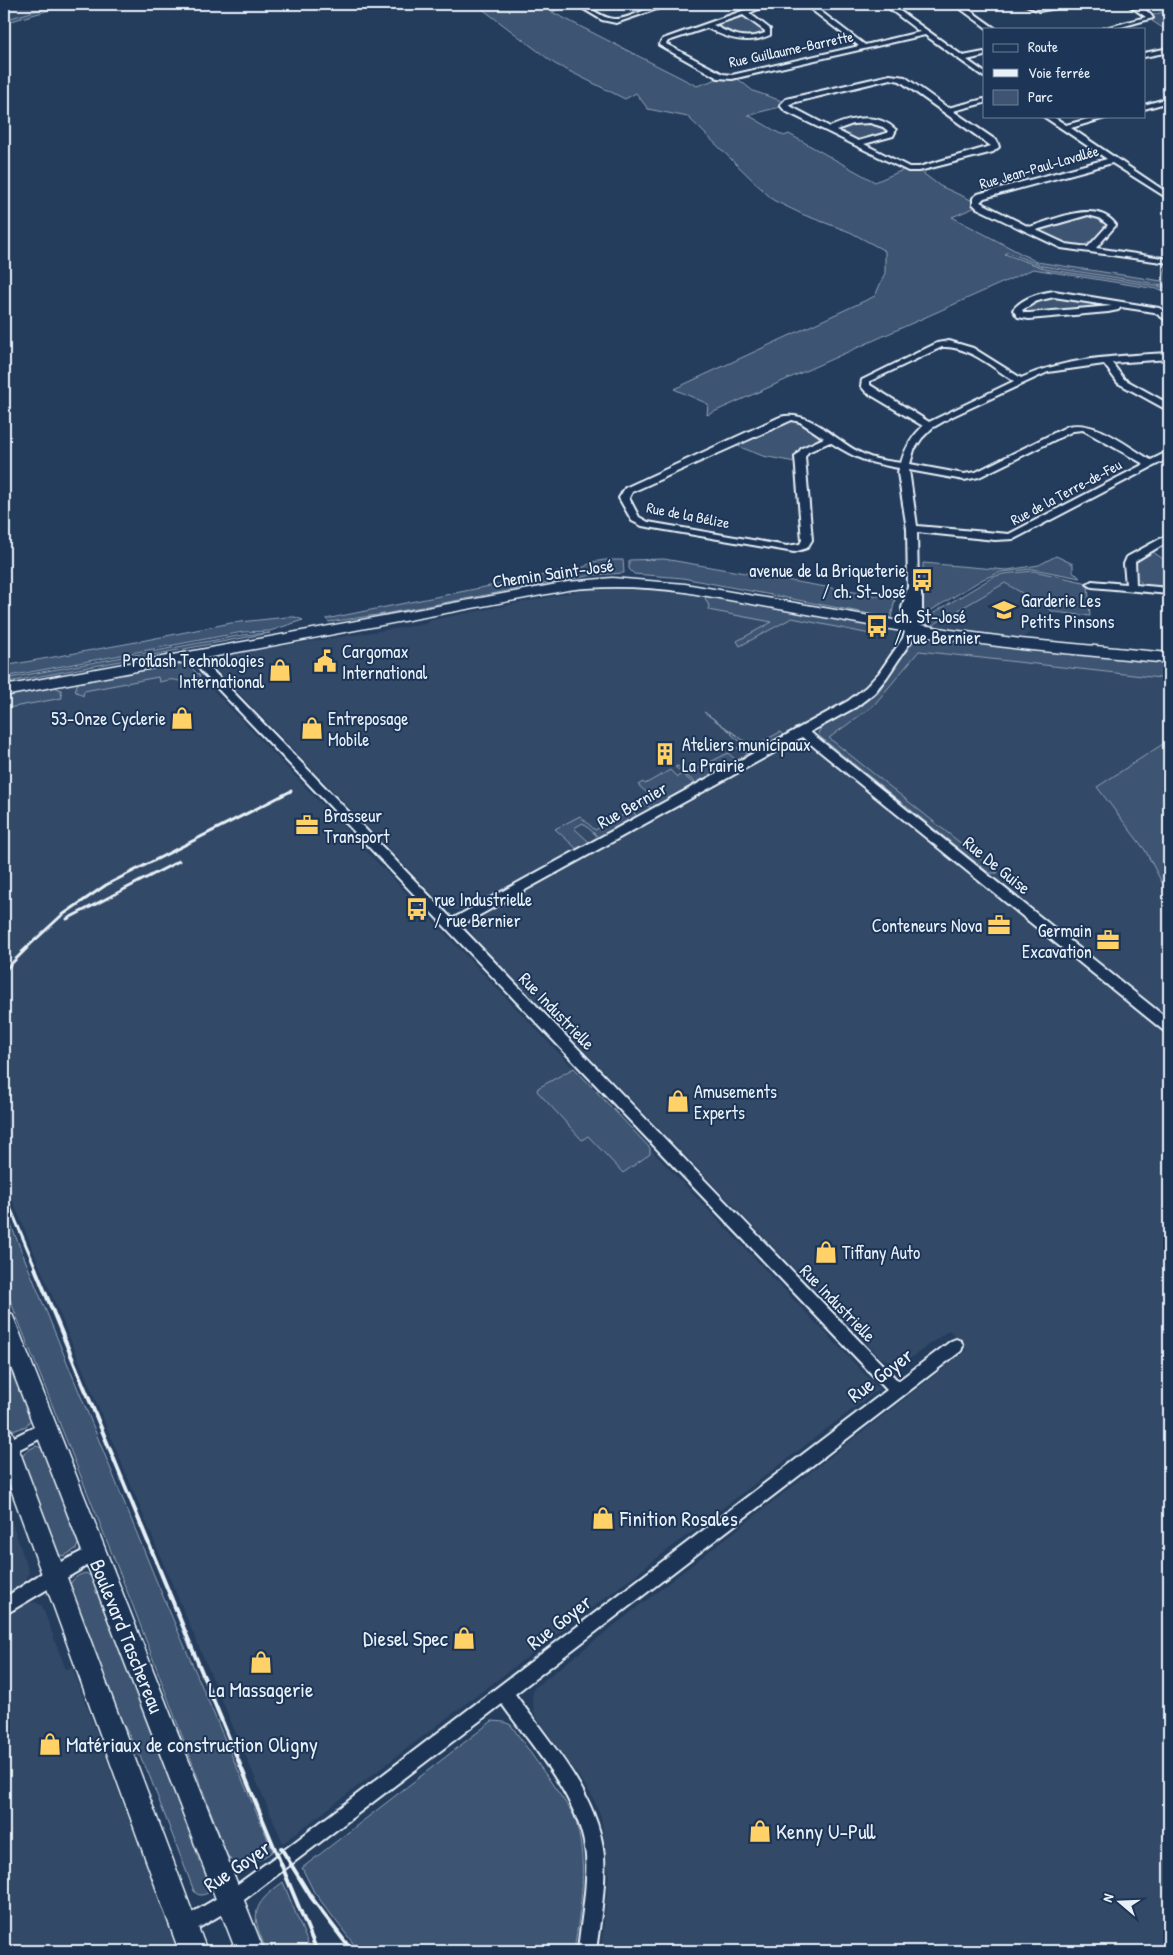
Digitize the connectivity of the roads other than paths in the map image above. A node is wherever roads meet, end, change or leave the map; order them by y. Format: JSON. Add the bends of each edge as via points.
{"nodes":[{"id":1,"x":578,"y":4,"type":"edge"},
{"id":2,"x":668,"y":4,"type":"edge"},
{"id":3,"x":768,"y":4,"type":"edge"},
{"id":4,"x":807,"y":4,"type":"edge"},
{"id":5,"x":898,"y":4,"type":"edge"},
{"id":6,"x":957,"y":4,"type":"edge"},
{"id":7,"x":1027,"y":4,"type":"edge"},
{"id":8,"x":1058,"y":4,"type":"edge"},
{"id":9,"x":1130,"y":4,"type":"edge"},
{"id":10,"x":887,"y":5,"type":"edge"},
{"id":11,"x":744,"y":12,"type":"junction"},
{"id":12,"x":707,"y":26,"type":"junction"},
{"id":13,"x":992,"y":28,"type":"edge"},
{"id":14,"x":1109,"y":28,"type":"edge"},
{"id":15,"x":926,"y":33,"type":"junction"},
{"id":16,"x":864,"y":47,"type":"junction"},
{"id":17,"x":1169,"y":50,"type":"edge"},
{"id":18,"x":983,"y":54,"type":"edge"},
{"id":19,"x":1146,"y":55,"type":"edge"},
{"id":20,"x":962,"y":59,"type":"junction"},
{"id":21,"x":983,"y":74,"type":"edge"},
{"id":22,"x":1169,"y":88,"type":"edge"},
{"id":23,"x":1169,"y":92,"type":"edge"},
{"id":24,"x":1169,"y":100,"type":"edge"},
{"id":25,"x":983,"y":101,"type":"edge"},
{"id":26,"x":1146,"y":106,"type":"edge"},
{"id":27,"x":947,"y":110,"type":"junction"},
{"id":28,"x":1050,"y":118,"type":"edge"},
{"id":29,"x":1101,"y":118,"type":"edge"},
{"id":30,"x":1064,"y":128,"type":"junction"},
{"id":31,"x":829,"y":130,"type":"junction"},
{"id":32,"x":858,"y":144,"type":"junction"},
{"id":33,"x":1113,"y":160,"type":"junction"},
{"id":34,"x":1169,"y":197,"type":"edge"},
{"id":35,"x":1028,"y":230,"type":"junction"},
{"id":36,"x":1090,"y":250,"type":"junction"},
{"id":37,"x":1169,"y":261,"type":"edge"},
{"id":38,"x":1119,"y":304,"type":"junction"},
{"id":39,"x":1169,"y":319,"type":"edge"},
{"id":40,"x":1169,"y":356,"type":"edge"},
{"id":41,"x":1106,"y":361,"type":"junction"},
{"id":42,"x":1020,"y":381,"type":"junction"},
{"id":43,"x":1169,"y":408,"type":"edge"},
{"id":44,"x":929,"y":426,"type":"junction"},
{"id":45,"x":831,"y":438,"type":"junction"},
{"id":46,"x":1169,"y":454,"type":"edge"},
{"id":47,"x":1151,"y":464,"type":"junction"},
{"id":48,"x":904,"y":466,"type":"junction"},
{"id":49,"x":912,"y":529,"type":"junction"},
{"id":50,"x":1169,"y":538,"type":"edge"},
{"id":51,"x":1092,"y":584,"type":"dead end"},
{"id":52,"x":1131,"y":588,"type":"junction"},
{"id":53,"x":1169,"y":592,"type":"edge"},
{"id":54,"x":911,"y":628,"type":"junction"},
{"id":55,"x":196,"y":654,"type":"junction"},
{"id":56,"x":1169,"y":658,"type":"edge"},
{"id":57,"x":4,"y":690,"type":"edge"},
{"id":58,"x":802,"y":731,"type":"junction"},
{"id":59,"x":450,"y":926,"type":"junction"},
{"id":60,"x":1169,"y":1026,"type":"edge"},
{"id":61,"x":4,"y":1321,"type":"edge"},
{"id":62,"x":956,"y":1346,"type":"dead end"},
{"id":63,"x":896,"y":1390,"type":"junction"},
{"id":64,"x":46,"y":1428,"type":"junction"},
{"id":65,"x":5,"y":1446,"type":"edge"},
{"id":66,"x":94,"y":1553,"type":"junction"},
{"id":67,"x":54,"y":1575,"type":"junction"},
{"id":68,"x":4,"y":1607,"type":"edge"},
{"id":69,"x":504,"y":1692,"type":"junction"},
{"id":70,"x":230,"y":1900,"type":"junction"},
{"id":71,"x":189,"y":1939,"type":"edge"},
{"id":72,"x":250,"y":1951,"type":"edge"},
{"id":73,"x":587,"y":1951,"type":"edge"}],
"edges":[{"from":1,"to":2,"type":"street","via":[[613,21]]},
{"from":3,"to":11,"type":"street","name":"Rue Guillaume-Barrette"},
{"from":4,"to":16,"type":"street","name":"Rue Guillaume-Barrette"},
{"from":5,"to":10,"type":"street"},
{"from":6,"to":13,"type":"street"},
{"from":7,"to":8,"type":"street","via":[[1041,9]]},
{"from":9,"to":14,"type":"street","via":[[1150,18]]},
{"from":10,"to":15,"type":"street"},
{"from":11,"to":12,"type":"street","name":"Rue Guillaume-Barrette"},
{"from":11,"to":12,"type":"street","name":"Rue Guillaume-Barrette","via":[[768,30],[768,34],[741,40]]},
{"from":12,"to":16,"type":"street","name":"Rue Guillaume-Barrette","via":[[665,40],[662,45],[721,76],[732,78]]},
{"from":15,"to":16,"type":"street","name":"Rue Guillaume-Barrette"},
{"from":15,"to":20,"type":"street"},
{"from":17,"to":19,"type":"street"},
{"from":18,"to":20,"type":"street"},
{"from":20,"to":21,"type":"street"},
{"from":22,"to":23,"type":"street"},
{"from":24,"to":26,"type":"street"},
{"from":25,"to":27,"type":"street"},
{"from":27,"to":31,"type":"street","via":[[902,79],[893,77],[784,104]]},
{"from":27,"to":32,"type":"street","via":[[996,147],[913,170]]},
{"from":28,"to":30,"type":"street"},
{"from":29,"to":30,"type":"street"},
{"from":30,"to":33,"type":"street"},
{"from":31,"to":32,"type":"street"},
{"from":31,"to":32,"type":"street","via":[[870,120],[882,122],[892,130],[890,134]]},
{"from":33,"to":34,"type":"street"},
{"from":33,"to":35,"type":"street","name":"Rue Jean-Paul-Lavallée","via":[[977,198],[976,203],[980,206]]},
{"from":35,"to":36,"type":"street","name":"Rue Jean-Paul-Lavallée","via":[[1058,244]]},
{"from":35,"to":36,"type":"street","via":[[1088,213],[1098,214],[1112,225]]},
{"from":36,"to":37,"type":"street","name":"Rue Jean-Paul-Lavallée"},
{"from":38,"to":38,"type":"street","via":[[1050,294],[1020,306],[1018,310],[1021,315],[1028,316],[1108,309]]},
{"from":38,"to":39,"type":"street","via":[[1160,311]]},
{"from":40,"to":41,"type":"street"},
{"from":41,"to":42,"type":"street","via":[[1059,367]]},
{"from":41,"to":43,"type":"street","via":[[1118,379]]},
{"from":42,"to":44,"type":"street"},
{"from":42,"to":44,"type":"street","via":[[962,346],[948,343],[866,380],[865,386],[869,390]]},
{"from":44,"to":48,"type":"street","via":[[911,445]]},
{"from":45,"to":45,"type":"street","name":"Rue de la Bélize","via":[[803,420],[786,418],[630,488],[624,498],[635,519],[641,523],[798,548],[807,540],[800,457],[805,450]]},
{"from":45,"to":48,"type":"street","name":"Rue de la Bélize","via":[[863,458]]},
{"from":46,"to":47,"type":"street","name":"Rue de la Terre-de-Feu"},
{"from":47,"to":48,"type":"street","name":"Rue de la Bélize","via":[[1094,430],[1079,426],[974,476]]},
{"from":47,"to":49,"type":"street","name":"Rue de la Terre-de-Feu","via":[[1011,537]]},
{"from":48,"to":49,"type":"street","name":"Rue Bernier"},
{"from":49,"to":54,"type":"street","name":"Rue Bernier","via":[[917,614]]},
{"from":50,"to":52,"type":"street","via":[[1131,559]]},
{"from":51,"to":52,"type":"street"},
{"from":52,"to":53,"type":"street"},
{"from":54,"to":55,"type":"street","name":"Chemin Saint-José","via":[[672,586],[601,582]]},
{"from":54,"to":56,"type":"street","name":"Chemin Saint-José","via":[[1010,643]]},
{"from":54,"to":58,"type":"street","name":"Rue Bernier","via":[[908,638],[870,690],[852,704]]},
{"from":55,"to":57,"type":"street","name":"Chemin Saint-José"},
{"from":55,"to":59,"type":"street","name":"Rue Industrielle","via":[[205,669]]},
{"from":58,"to":59,"type":"street","name":"Rue Bernier"},
{"from":58,"to":60,"type":"street","name":"Rue De Guise"},
{"from":59,"to":63,"type":"street","name":"Rue Industrielle"},
{"from":61,"to":64,"type":"main road","name":"Boulevard Taschereau"},
{"from":62,"to":63,"type":"street","name":"Rue Goyer"},
{"from":63,"to":69,"type":"street","name":"Rue Goyer"},
{"from":64,"to":65,"type":"street"},
{"from":64,"to":66,"type":"main road","name":"Boulevard Taschereau"},
{"from":65,"to":67,"type":"main road"},
{"from":66,"to":67,"type":"street"},
{"from":66,"to":70,"type":"main road","name":"Boulevard Taschereau"},
{"from":67,"to":68,"type":"street"},
{"from":67,"to":71,"type":"main road"},
{"from":69,"to":70,"type":"street","name":"Rue Goyer"},
{"from":69,"to":73,"type":"street","via":[[574,1792],[588,1820],[595,1876]]},
{"from":70,"to":71,"type":"street","name":"Rue Goyer"},
{"from":70,"to":72,"type":"main road","name":"Boulevard Taschereau"}]}
